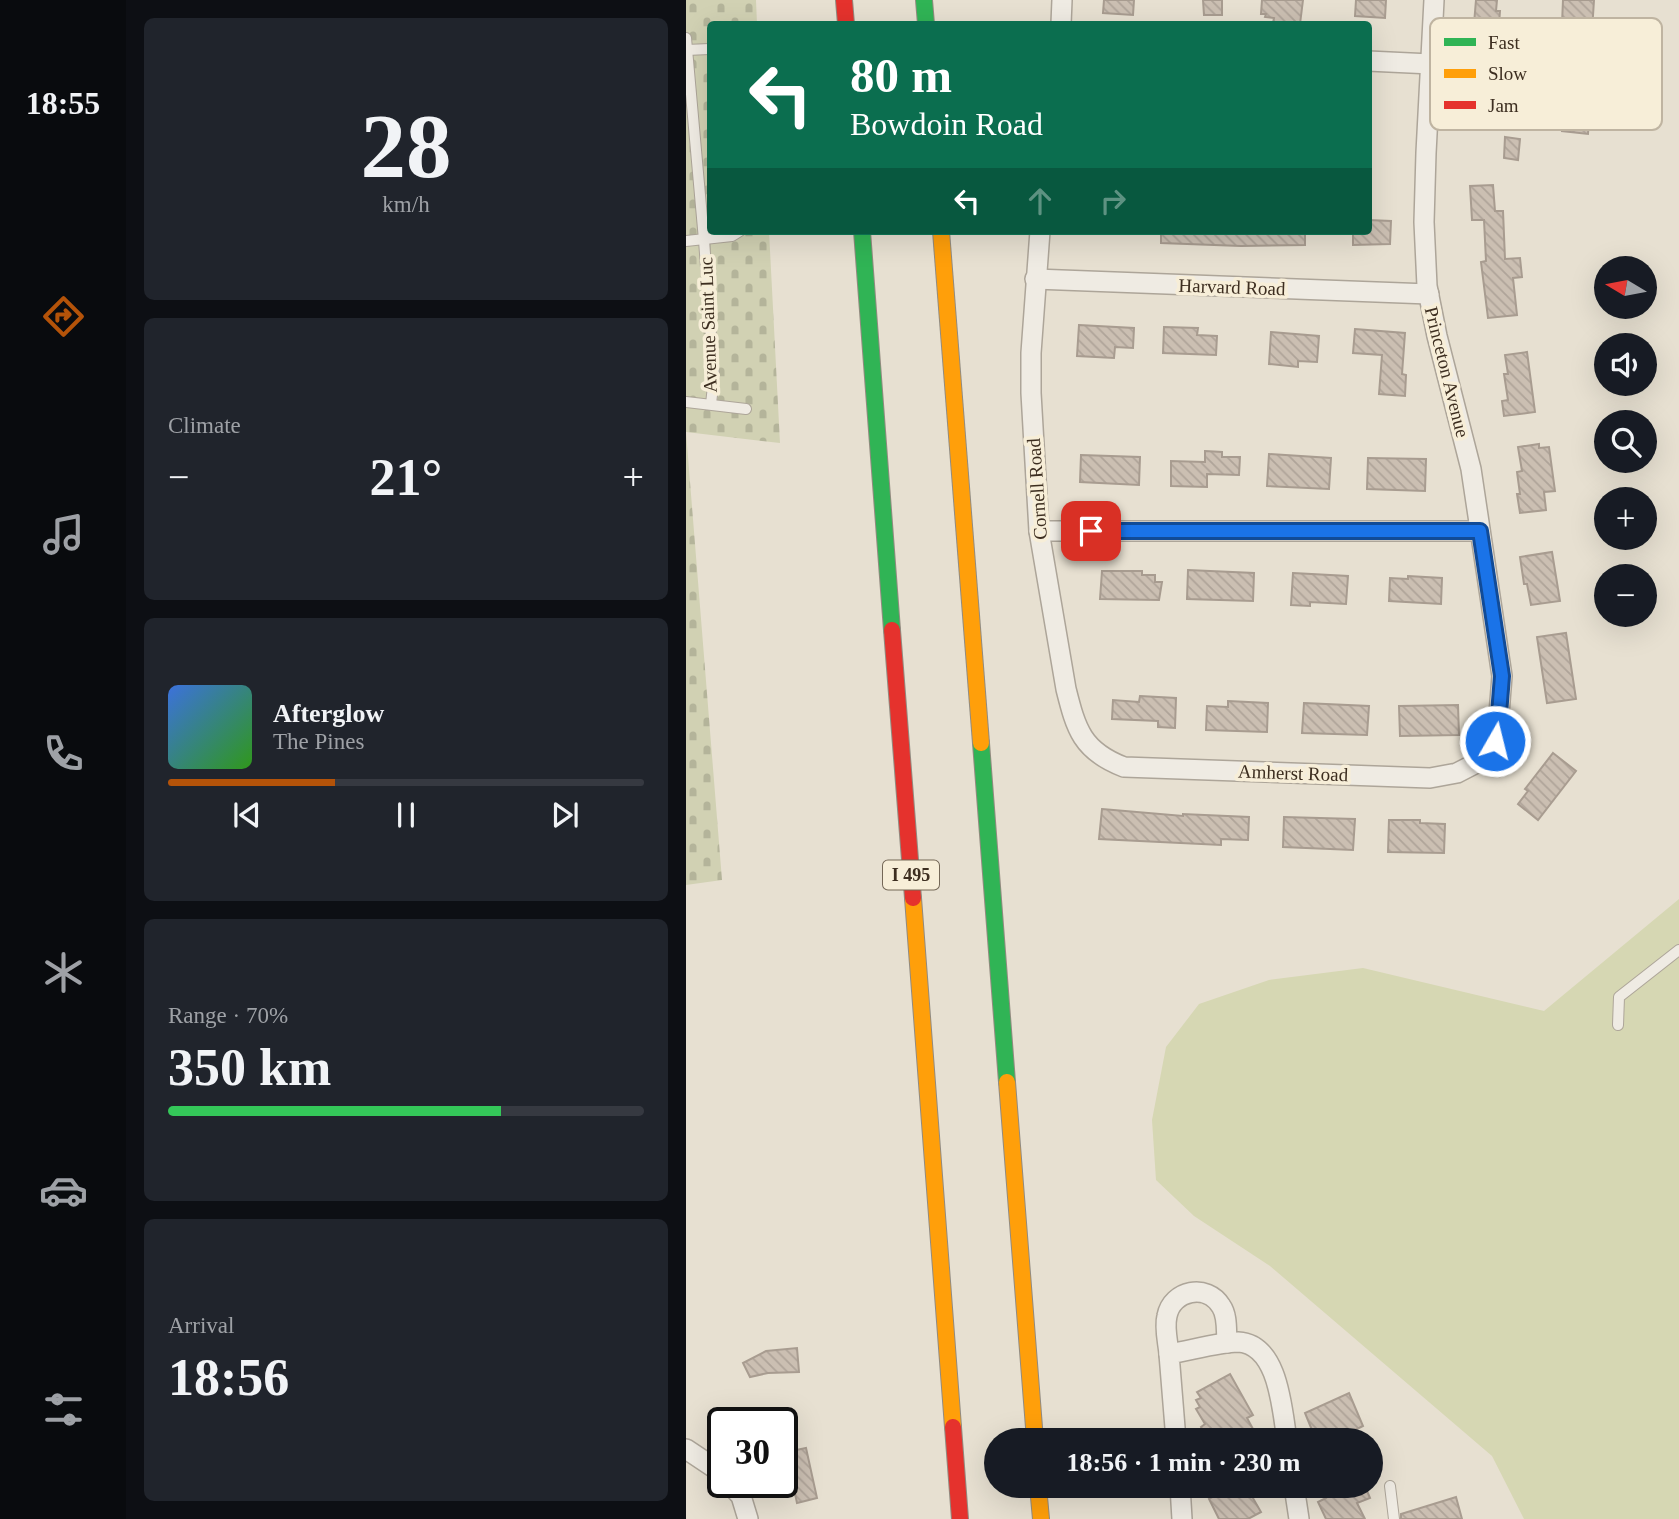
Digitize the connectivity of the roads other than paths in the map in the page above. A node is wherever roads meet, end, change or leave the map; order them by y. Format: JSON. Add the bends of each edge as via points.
{"nodes":[{"id":1,"x":844,"y":0,"type":"edge"},
{"id":2,"x":924,"y":0,"type":"edge"},
{"id":3,"x":1062,"y":0,"type":"edge"},
{"id":4,"x":1434,"y":0,"type":"edge"},
{"id":5,"x":1433,"y":18,"type":"edge"},
{"id":6,"x":846,"y":21,"type":"edge"},
{"id":7,"x":926,"y":21,"type":"edge"},
{"id":8,"x":1061,"y":21,"type":"edge"},
{"id":9,"x":686,"y":38,"type":"edge"},
{"id":10,"x":707,"y":49,"type":"edge"},
{"id":11,"x":687,"y":50,"type":"edge"},
{"id":12,"x":1372,"y":61,"type":"edge"},
{"id":13,"x":1430,"y":63,"type":"edge"},
{"id":14,"x":1430,"y":81,"type":"edge"},
{"id":15,"x":734,"y":235,"type":"edge"},
{"id":16,"x":862,"y":235,"type":"edge"},
{"id":17,"x":942,"y":235,"type":"edge"},
{"id":18,"x":1040,"y":235,"type":"edge"},
{"id":19,"x":704,"y":240,"type":"junction"},
{"id":20,"x":686,"y":241,"type":"edge"},
{"id":21,"x":1035,"y":279,"type":"junction"},
{"id":22,"x":1429,"y":294,"type":"junction"},
{"id":23,"x":686,"y":402,"type":"edge"},
{"id":24,"x":711,"y":404,"type":"junction"},
{"id":25,"x":746,"y":409,"type":"dead end"},
{"id":26,"x":1039,"y":531,"type":"junction"},
{"id":27,"x":1480,"y":531,"type":"junction"},
{"id":28,"x":1495,"y":741,"type":"joint"},
{"id":29,"x":1085,"y":742,"type":"joint"},
{"id":30,"x":1679,"y":950,"type":"edge"},
{"id":31,"x":1618,"y":1025,"type":"dead end"},
{"id":32,"x":1227,"y":1343,"type":"junction"},
{"id":33,"x":1169,"y":1354,"type":"junction"},
{"id":34,"x":1034,"y":1428,"type":"edge"},
{"id":35,"x":1175,"y":1428,"type":"edge"},
{"id":36,"x":1285,"y":1428,"type":"edge"},
{"id":37,"x":686,"y":1449,"type":"edge"},
{"id":38,"x":707,"y":1463,"type":"edge"},
{"id":39,"x":1390,"y":1486,"type":"dead end"},
{"id":40,"x":742,"y":1498,"type":"edge"},
{"id":41,"x":1039,"y":1498,"type":"edge"},
{"id":42,"x":1181,"y":1498,"type":"edge"},
{"id":43,"x":1296,"y":1498,"type":"edge"},
{"id":44,"x":748,"y":1519,"type":"edge"},
{"id":45,"x":960,"y":1519,"type":"edge"},
{"id":46,"x":1041,"y":1519,"type":"edge"},
{"id":47,"x":1182,"y":1519,"type":"edge"},
{"id":48,"x":1299,"y":1519,"type":"edge"},
{"id":49,"x":1394,"y":1519,"type":"edge"}],
"edges":[{"from":1,"to":6,"type":"highway"},
{"from":2,"to":7,"type":"highway"},
{"from":3,"to":8,"type":"street"},
{"from":4,"to":5,"type":"street","name":"Princeton Avenue"},
{"from":9,"to":11,"type":"lane","name":"Avenue Saint Luc"},
{"from":10,"to":11,"type":"lane"},
{"from":11,"to":19,"type":"lane","name":"Avenue Saint Luc"},
{"from":12,"to":13,"type":"street"},
{"from":14,"to":22,"type":"street","name":"Princeton Avenue","via":[[1424,222]]},
{"from":15,"to":19,"type":"lane"},
{"from":16,"to":45,"type":"highway","number":"I 495"},
{"from":17,"to":34,"type":"highway"},
{"from":18,"to":21,"type":"street","name":"Cornell Road"},
{"from":19,"to":20,"type":"lane"},
{"from":19,"to":24,"type":"lane","name":"Avenue Saint Luc","via":[[715,377]]},
{"from":21,"to":22,"type":"street","name":"Harvard Road"},
{"from":21,"to":26,"type":"street","name":"Cornell Road","via":[[1031,393]]},
{"from":22,"to":27,"type":"street","name":"Princeton Avenue","via":[[1471,469]]},
{"from":23,"to":24,"type":"lane"},
{"from":24,"to":25,"type":"lane"},
{"from":26,"to":27,"type":"street"},
{"from":26,"to":29,"type":"street","name":"Cornell Road","via":[[1066,689]]},
{"from":27,"to":28,"type":"street","name":"Princeton Avenue","via":[[1502,676]]},
{"from":28,"to":29,"type":"street","name":"Amherst Road","via":[[1486,758],[1457,773],[1430,778],[1124,766],[1104,758]]},
{"from":30,"to":31,"type":"lane","via":[[1619,997]]},
{"from":32,"to":33,"type":"street"},
{"from":32,"to":33,"type":"street","via":[[1222,1306],[1207,1294],[1188,1292],[1172,1303],[1167,1314]]},
{"from":32,"to":36,"type":"street","via":[[1251,1345],[1268,1359]]},
{"from":33,"to":35,"type":"street"},
{"from":37,"to":38,"type":"street"},
{"from":39,"to":49,"type":"lane"},
{"from":40,"to":44,"type":"street"},
{"from":41,"to":46,"type":"highway"},
{"from":42,"to":47,"type":"street"},
{"from":43,"to":48,"type":"street"}]}
